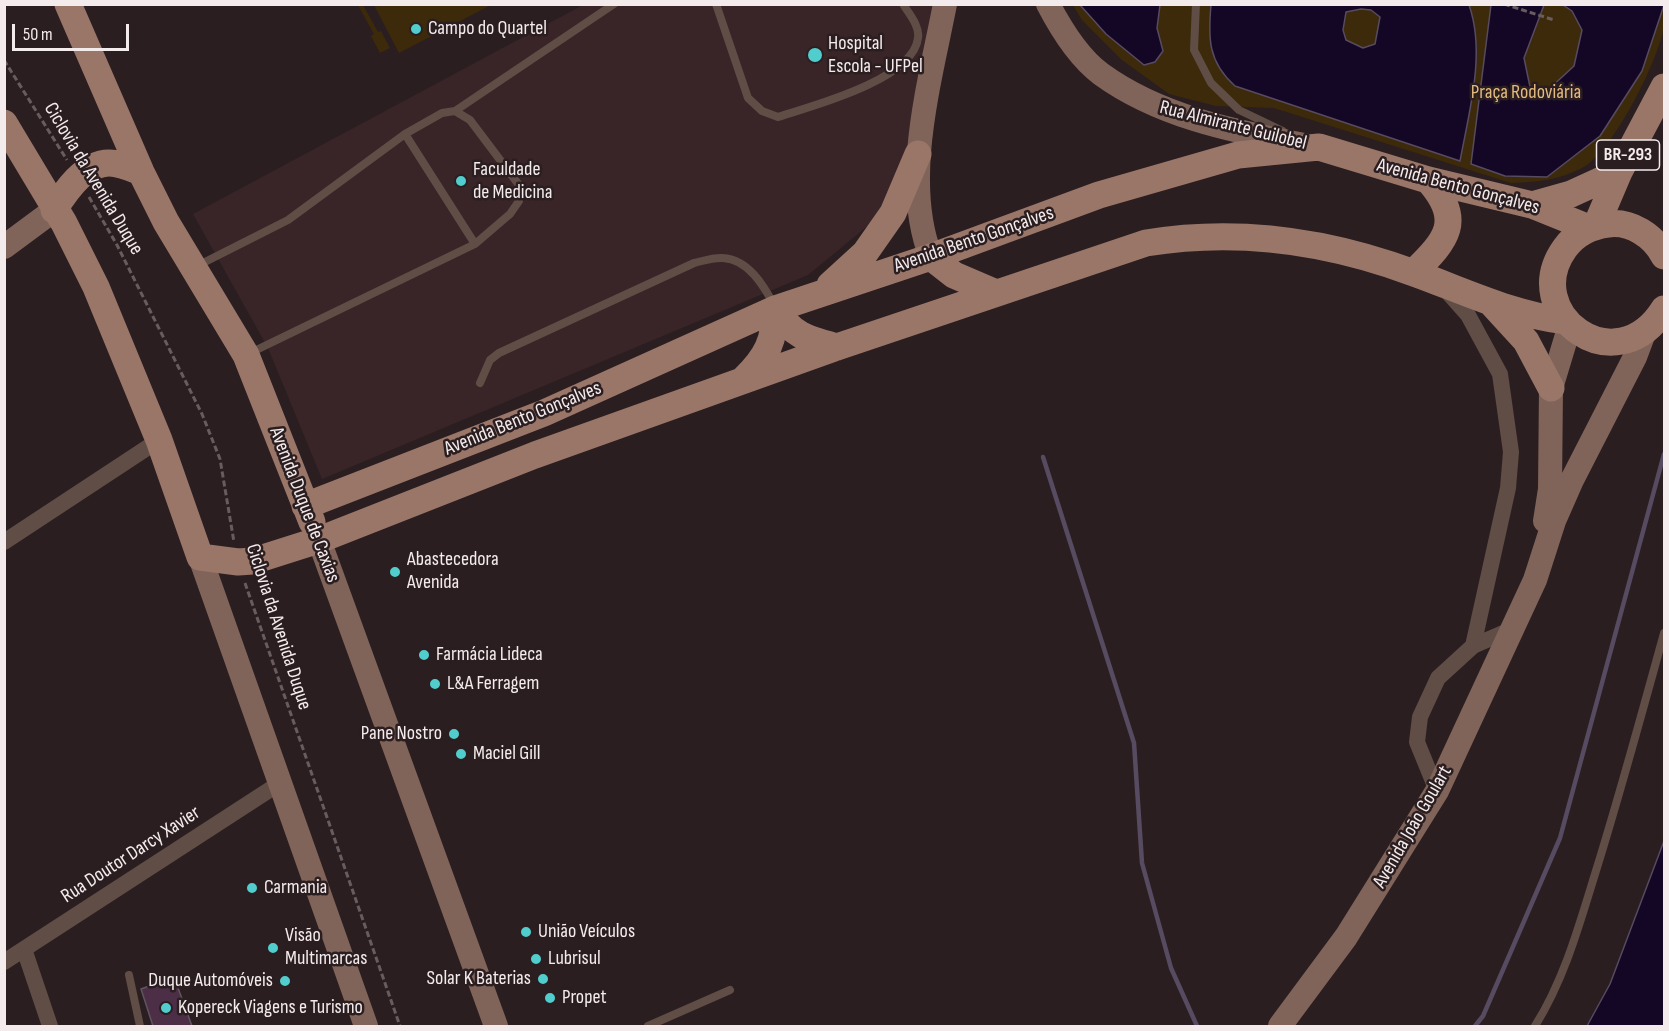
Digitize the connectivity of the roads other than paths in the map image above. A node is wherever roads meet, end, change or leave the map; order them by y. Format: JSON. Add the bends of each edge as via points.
{"nodes":[{"id":1,"x":68,"y":4,"type":"edge"},
{"id":2,"x":614,"y":4,"type":"edge"},
{"id":3,"x":716,"y":4,"type":"edge"},
{"id":4,"x":903,"y":4,"type":"edge"},
{"id":5,"x":945,"y":4,"type":"edge"},
{"id":6,"x":1048,"y":4,"type":"edge"},
{"id":7,"x":1196,"y":4,"type":"edge"},
{"id":8,"x":1665,"y":87,"type":"edge"},
{"id":9,"x":455,"y":111,"type":"junction"},
{"id":10,"x":4,"y":123,"type":"edge"},
{"id":11,"x":405,"y":134,"type":"junction"},
{"id":12,"x":1318,"y":147,"type":"junction"},
{"id":13,"x":918,"y":154,"type":"junction"},
{"id":14,"x":141,"y":172,"type":"junction"},
{"id":15,"x":1619,"y":172,"type":"junction"},
{"id":16,"x":1428,"y":180,"type":"junction"},
{"id":17,"x":1532,"y":205,"type":"junction"},
{"id":18,"x":54,"y":210,"type":"junction"},
{"id":19,"x":1592,"y":227,"type":"junction"},
{"id":20,"x":475,"y":244,"type":"junction"},
{"id":21,"x":4,"y":247,"type":"edge"},
{"id":22,"x":1664,"y":250,"type":"edge"},
{"id":23,"x":931,"y":257,"type":"junction"},
{"id":24,"x":194,"y":268,"type":"junction"},
{"id":25,"x":1414,"y":272,"type":"junction"},
{"id":26,"x":1440,"y":283,"type":"junction"},
{"id":27,"x":824,"y":291,"type":"junction"},
{"id":28,"x":996,"y":293,"type":"junction"},
{"id":29,"x":1488,"y":300,"type":"junction"},
{"id":30,"x":775,"y":309,"type":"junction"},
{"id":31,"x":1568,"y":323,"type":"junction"},
{"id":32,"x":1657,"y":324,"type":"edge"},
{"id":33,"x":837,"y":347,"type":"junction"},
{"id":34,"x":246,"y":355,"type":"junction"},
{"id":35,"x":741,"y":382,"type":"junction"},
{"id":36,"x":480,"y":383,"type":"dead end"},
{"id":37,"x":1551,"y":388,"type":"junction"},
{"id":38,"x":159,"y":440,"type":"junction"},
{"id":39,"x":302,"y":497,"type":"junction"},
{"id":40,"x":5,"y":539,"type":"edge"},
{"id":41,"x":319,"y":540,"type":"junction"},
{"id":42,"x":276,"y":553,"type":"junction"},
{"id":43,"x":200,"y":557,"type":"junction"},
{"id":44,"x":1535,"y":580,"type":"junction"},
{"id":45,"x":1510,"y":630,"type":"junction"},
{"id":46,"x":1665,"y":633,"type":"edge"},
{"id":47,"x":1473,"y":646,"type":"junction"},
{"id":48,"x":280,"y":783,"type":"junction"},
{"id":49,"x":1437,"y":791,"type":"junction"},
{"id":50,"x":24,"y":949,"type":"junction"},
{"id":51,"x":4,"y":962,"type":"edge"},
{"id":52,"x":129,"y":975,"type":"dead end"},
{"id":53,"x":730,"y":990,"type":"dead end"},
{"id":54,"x":50,"y":1026,"type":"edge"},
{"id":55,"x":140,"y":1026,"type":"edge"},
{"id":56,"x":366,"y":1026,"type":"edge"},
{"id":57,"x":496,"y":1026,"type":"edge"},
{"id":58,"x":648,"y":1026,"type":"edge"},
{"id":59,"x":1280,"y":1026,"type":"edge"},
{"id":60,"x":1535,"y":1026,"type":"edge"}],
"edges":[{"from":1,"to":14,"type":"main road","name":"Avenida Duque de Caxias"},
{"from":2,"to":9,"type":"lane"},
{"from":3,"to":4,"type":"lane","via":[[747,98],[762,111],[778,117],[867,88],[912,55],[917,27]]},
{"from":5,"to":13,"type":"main road"},
{"from":6,"to":12,"type":"main road","name":"Rua Almirante Guilobel","via":[[1063,33],[1099,73],[1152,105],[1246,133]]},
{"from":7,"to":12,"type":"lane","via":[[1194,50],[1212,83],[1239,110]]},
{"from":8,"to":15,"type":"main road","number":"BR-293"},
{"from":9,"to":11,"type":"lane","via":[[442,113]]},
{"from":9,"to":20,"type":"lane","via":[[470,120],[519,185],[519,201],[510,214]]},
{"from":10,"to":18,"type":"main road"},
{"from":11,"to":20,"type":"lane"},
{"from":11,"to":24,"type":"lane","via":[[288,219]]},
{"from":12,"to":16,"type":"main road","name":"Avenida Bento Gonçalves"},
{"from":12,"to":23,"type":"main road","name":"Avenida Bento Gonçalves","via":[[1238,155],[1203,163],[1099,195]]},
{"from":13,"to":23,"type":"main road","via":[[919,220]]},
{"from":13,"to":27,"type":"main road","via":[[893,213],[865,253]]},
{"from":14,"to":18,"type":"main road","via":[[110,163],[99,165],[78,178]]},
{"from":14,"to":24,"type":"main road","name":"Avenida Duque de Caxias"},
{"from":15,"to":17,"type":"main road","via":[[1571,194]]},
{"from":15,"to":19,"type":"main road","number":"BR-293"},
{"from":16,"to":17,"type":"main road","name":"Avenida Bento Gonçalves"},
{"from":16,"to":25,"type":"main road","via":[[1443,196],[1448,235]]},
{"from":17,"to":19,"type":"main road","name":"Avenida Bento Gonçalves"},
{"from":18,"to":21,"type":"main road"},
{"from":18,"to":38,"type":"main road","via":[[96,287]]},
{"from":19,"to":22,"type":"main road","name":"Avenida Bento Gonçalves","via":[[1631,227]]},
{"from":19,"to":31,"type":"main road","number":"BR-293","via":[[1571,240],[1558,258],[1552,279],[1556,301]]},
{"from":20,"to":34,"type":"lane"},
{"from":23,"to":27,"type":"main road","name":"Avenida Bento Gonçalves"},
{"from":23,"to":28,"type":"main road","via":[[954,275]]},
{"from":24,"to":34,"type":"main road","name":"Avenida Duque de Caxias"},
{"from":25,"to":26,"type":"main road","name":"Avenida Bento Gonçalves"},
{"from":25,"to":28,"type":"main road","name":"Avenida Bento Gonçalves","via":[[1323,247],[1274,239],[1184,237],[1099,257]]},
{"from":26,"to":29,"type":"main road","name":"Avenida Bento Gonçalves"},
{"from":26,"to":47,"type":"street","via":[[1468,315],[1500,374],[1511,452],[1508,488]]},
{"from":27,"to":30,"type":"main road","name":"Avenida Bento Gonçalves"},
{"from":28,"to":33,"type":"main road","name":"Avenida Bento Gonçalves"},
{"from":29,"to":31,"type":"main road","name":"Avenida Bento Gonçalves"},
{"from":29,"to":37,"type":"main road","via":[[1526,341]]},
{"from":30,"to":33,"type":"main road","via":[[799,335]]},
{"from":30,"to":35,"type":"main road","via":[[771,345],[761,363]]},
{"from":30,"to":36,"type":"lane","via":[[762,283],[743,264],[724,258],[694,262],[500,352],[490,360]]},
{"from":30,"to":39,"type":"main road","name":"Avenida Bento Gonçalves","via":[[544,413]]},
{"from":31,"to":32,"type":"main road","name":"Avenida Bento Gonçalves","via":[[1586,337],[1606,342],[1625,341]]},
{"from":31,"to":37,"type":"main road","name":"Avenida João Goulart"},
{"from":32,"to":44,"type":"main road","name":"Avenida João Goulart","via":[[1635,357],[1568,490]]},
{"from":33,"to":35,"type":"main road","name":"Avenida Bento Gonçalves"},
{"from":34,"to":39,"type":"main road","name":"Avenida Duque de Caxias"},
{"from":35,"to":41,"type":"main road","name":"Avenida Bento Gonçalves","via":[[535,455]]},
{"from":37,"to":44,"type":"main road","name":"Avenida João Goulart","via":[[1550,489]]},
{"from":38,"to":40,"type":"street"},
{"from":38,"to":43,"type":"main road"},
{"from":39,"to":41,"type":"main road","name":"Avenida Duque de Caxias"},
{"from":39,"to":42,"type":"main road","via":[[293,524]]},
{"from":41,"to":42,"type":"main road","name":"Avenida Bento Gonçalves"},
{"from":41,"to":57,"type":"main road","name":"Avenida Duque de Caxias"},
{"from":42,"to":43,"type":"main road","name":"Avenida Bento Gonçalves","via":[[238,562]]},
{"from":43,"to":48,"type":"main road"},
{"from":44,"to":45,"type":"main road","name":"Avenida João Goulart"},
{"from":45,"to":47,"type":"street"},
{"from":45,"to":49,"type":"main road","name":"Avenida João Goulart"},
{"from":46,"to":60,"type":"lane","via":[[1572,948]]},
{"from":47,"to":49,"type":"street","via":[[1438,678],[1420,717],[1417,742]]},
{"from":48,"to":50,"type":"street","name":"Rua Doutor Darcy Xavier"},
{"from":48,"to":56,"type":"main road"},
{"from":49,"to":59,"type":"main road","name":"Avenida João Goulart","via":[[1346,937]]},
{"from":50,"to":51,"type":"street","name":"Rua Doutor Darcy Xavier"},
{"from":50,"to":54,"type":"street"},
{"from":52,"to":55,"type":"lane"},
{"from":53,"to":58,"type":"lane"}]}
